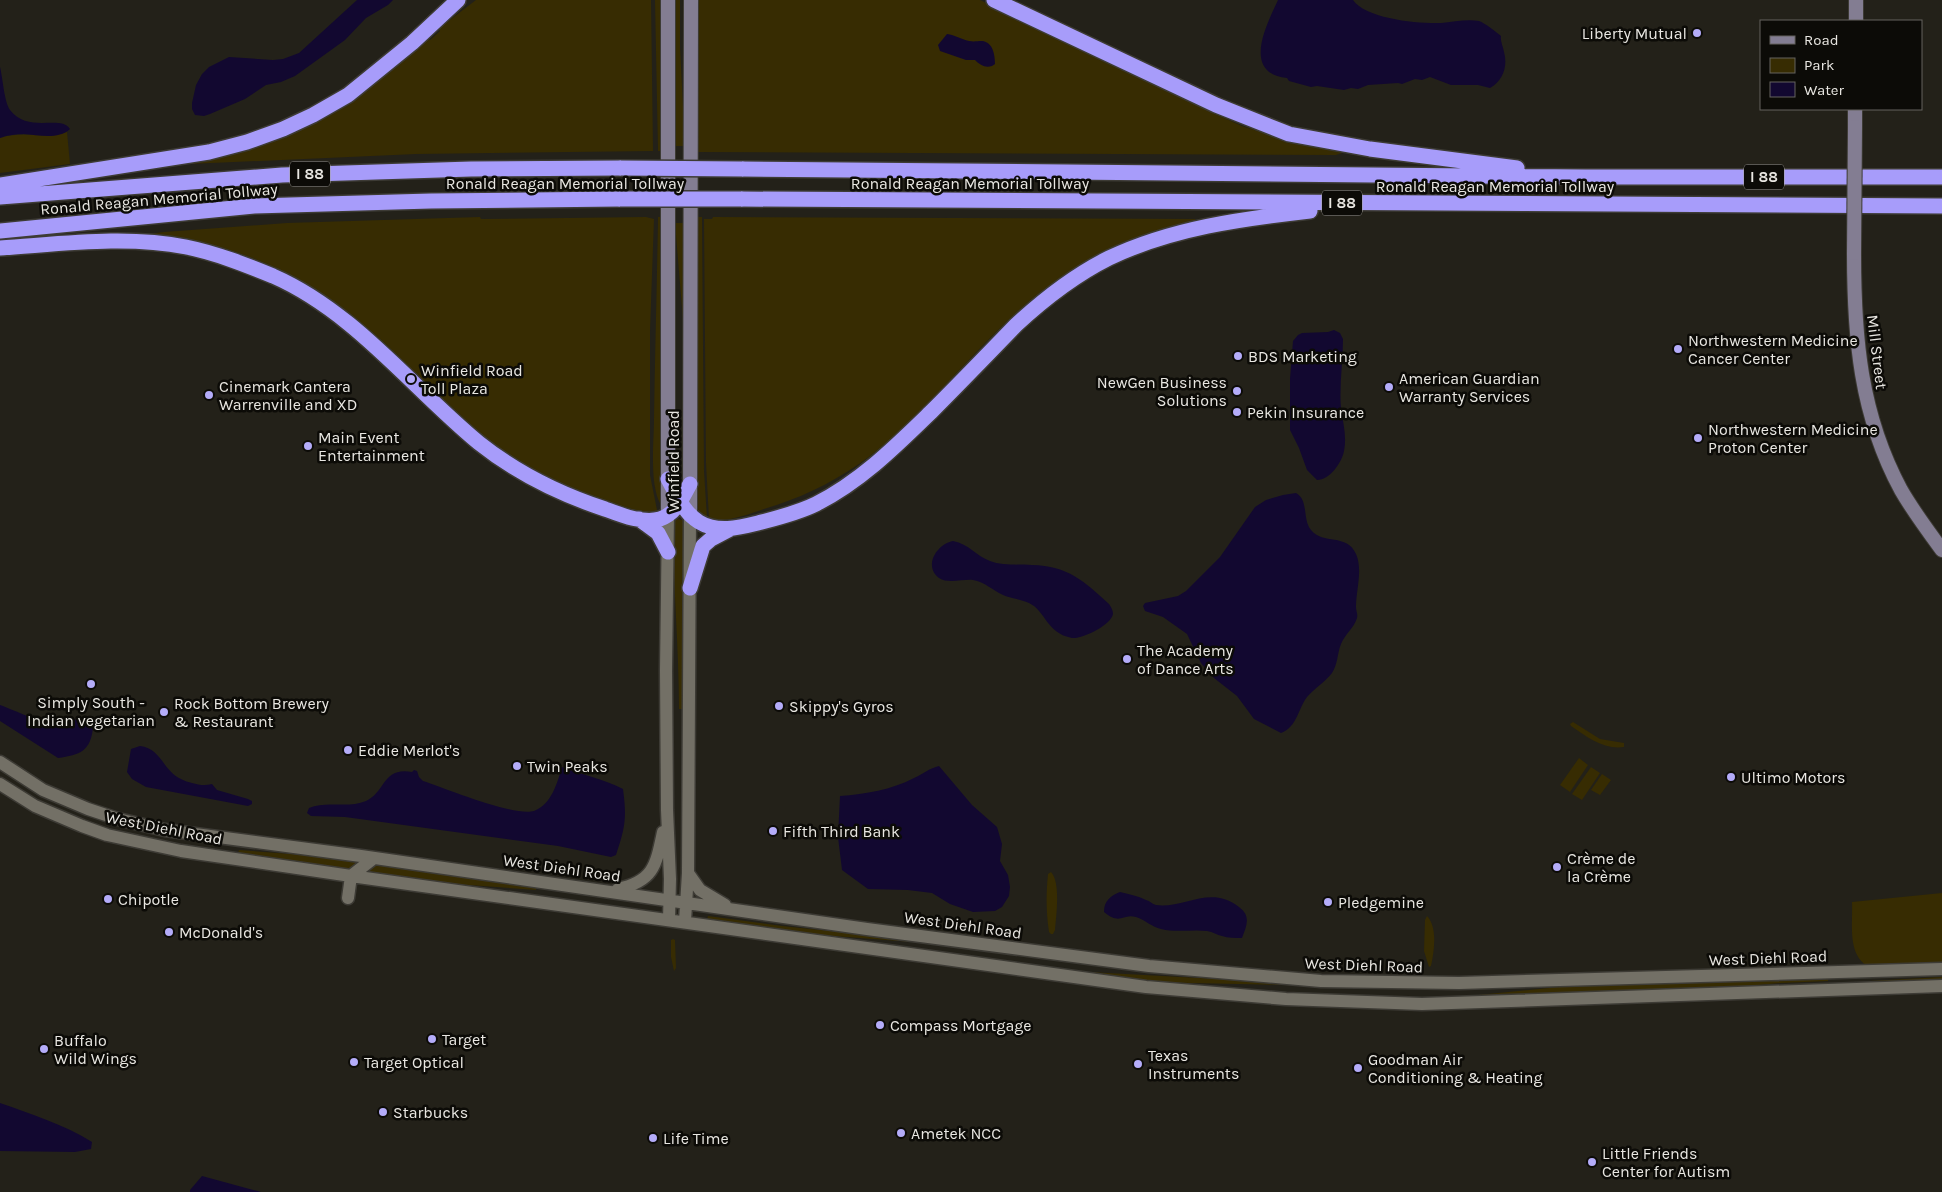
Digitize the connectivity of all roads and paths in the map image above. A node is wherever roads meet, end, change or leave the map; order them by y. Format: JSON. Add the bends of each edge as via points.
{"nodes":[{"id":1,"x":458,"y":0,"type":"edge"},
{"id":2,"x":668,"y":0,"type":"edge"},
{"id":3,"x":691,"y":0,"type":"edge"},
{"id":4,"x":994,"y":0,"type":"edge"},
{"id":5,"x":1856,"y":0,"type":"edge"},
{"id":6,"x":1856,"y":20,"type":"edge"},
{"id":7,"x":1855,"y":110,"type":"edge"},
{"id":8,"x":1585,"y":177,"type":"junction"},
{"id":9,"x":1942,"y":177,"type":"edge"},
{"id":10,"x":0,"y":185,"type":"edge"},
{"id":11,"x":0,"y":198,"type":"edge"},
{"id":12,"x":1371,"y":203,"type":"junction"},
{"id":13,"x":1942,"y":206,"type":"edge"},
{"id":14,"x":0,"y":231,"type":"edge"},
{"id":15,"x":0,"y":248,"type":"edge"},
{"id":16,"x":668,"y":479,"type":"junction"},
{"id":17,"x":690,"y":484,"type":"junction"},
{"id":18,"x":680,"y":502,"type":"junction"},
{"id":19,"x":668,"y":514,"type":"junction"},
{"id":20,"x":690,"y":516,"type":"junction"},
{"id":21,"x":639,"y":519,"type":"junction"},
{"id":22,"x":731,"y":529,"type":"junction"},
{"id":23,"x":1942,"y":550,"type":"edge"},
{"id":24,"x":668,"y":552,"type":"junction"},
{"id":25,"x":690,"y":588,"type":"junction"},
{"id":26,"x":0,"y":762,"type":"edge"},
{"id":27,"x":0,"y":784,"type":"edge"},
{"id":28,"x":667,"y":810,"type":"junction"},
{"id":29,"x":374,"y":858,"type":"junction"},
{"id":30,"x":688,"y":873,"type":"junction"},
{"id":31,"x":351,"y":876,"type":"junction"},
{"id":32,"x":610,"y":891,"type":"junction"},
{"id":33,"x":348,"y":898,"type":"dead end"},
{"id":34,"x":669,"y":900,"type":"junction"},
{"id":35,"x":686,"y":902,"type":"junction"},
{"id":36,"x":730,"y":909,"type":"junction"},
{"id":37,"x":668,"y":920,"type":"junction"},
{"id":38,"x":685,"y":922,"type":"junction"},
{"id":39,"x":1942,"y":968,"type":"edge"},
{"id":40,"x":1942,"y":986,"type":"edge"}],
"edges":[{"from":1,"to":10,"type":"highway","via":[[412,44],[348,95],[283,128],[209,152]]},
{"from":2,"to":16,"type":"main road","name":"Winfield Road"},
{"from":3,"to":17,"type":"main road","name":"Winfield Road"},
{"from":4,"to":8,"type":"highway","via":[[1216,105],[1289,134],[1370,149]]},
{"from":5,"to":6,"type":"main road"},
{"from":7,"to":23,"type":"main road","name":"Mill Street","bridge":true,"via":[[1854,303],[1865,396],[1892,472]]},
{"from":8,"to":9,"type":"highway","name":"Ronald Reagan Memorial Tollway","number":"I 88"},
{"from":8,"to":11,"type":"highway","name":"Ronald Reagan Memorial Tollway","number":"I 88","bridge":true,"via":[[471,169],[282,175]]},
{"from":12,"to":13,"type":"highway","name":"Ronald Reagan Memorial Tollway","number":"I 88"},
{"from":12,"to":14,"type":"highway","name":"Ronald Reagan Memorial Tollway","number":"I 88","bridge":true,"via":[[741,199],[431,201],[254,206]]},
{"from":12,"to":22,"type":"highway","via":[[1212,225],[1156,240],[1109,258],[1036,306],[871,469],[814,504],[781,517]]},
{"from":15,"to":21,"type":"highway","via":[[130,241],[161,243],[232,260],[274,277],[319,302],[374,345],[459,426],[521,473],[572,498]]},
{"from":16,"to":18,"type":"highway"},
{"from":16,"to":19,"type":"main road","name":"Winfield Road"},
{"from":17,"to":18,"type":"highway"},
{"from":17,"to":20,"type":"main road","name":"Winfield Road"},
{"from":18,"to":19,"type":"highway"},
{"from":18,"to":20,"type":"highway"},
{"from":19,"to":21,"type":"highway","via":[[660,519]]},
{"from":19,"to":24,"type":"street","name":"Winfield Road"},
{"from":20,"to":22,"type":"highway","via":[[707,525]]},
{"from":20,"to":25,"type":"street","name":"Winfield Road"},
{"from":21,"to":24,"type":"highway","via":[[658,533]]},
{"from":22,"to":25,"type":"highway","via":[[703,546]]},
{"from":24,"to":28,"type":"street","name":"Winfield Road"},
{"from":25,"to":30,"type":"street","name":"Winfield Road"},
{"from":26,"to":29,"type":"street","name":"West Diehl Road","via":[[43,790],[118,819],[175,831]]},
{"from":27,"to":31,"type":"street","name":"West Diehl Road","via":[[52,814],[108,835],[181,850]]},
{"from":28,"to":32,"type":"street","via":[[658,857],[647,877],[633,886]]},
{"from":28,"to":34,"type":"street","name":"Winfield Road"},
{"from":29,"to":31,"type":"street"},
{"from":29,"to":32,"type":"street","name":"West Diehl Road"},
{"from":30,"to":35,"type":"street","name":"Winfield Road"},
{"from":30,"to":36,"type":"street","via":[[700,890]]},
{"from":31,"to":33,"type":"street"},
{"from":31,"to":37,"type":"street","name":"West Diehl Road"},
{"from":32,"to":34,"type":"street","name":"West Diehl Road"},
{"from":34,"to":35,"type":"street","name":"West Diehl Road"},
{"from":34,"to":37,"type":"street","name":"Winfield Road"},
{"from":35,"to":36,"type":"street","name":"West Diehl Road"},
{"from":35,"to":38,"type":"street","name":"Winfield Road"},
{"from":36,"to":39,"type":"street","name":"West Diehl Road","via":[[1149,966],[1321,981],[1459,983]]},
{"from":37,"to":38,"type":"street","name":"West Diehl Road"},
{"from":38,"to":40,"type":"street","name":"West Diehl Road","via":[[1146,987],[1286,999],[1456,1004]]}]}
